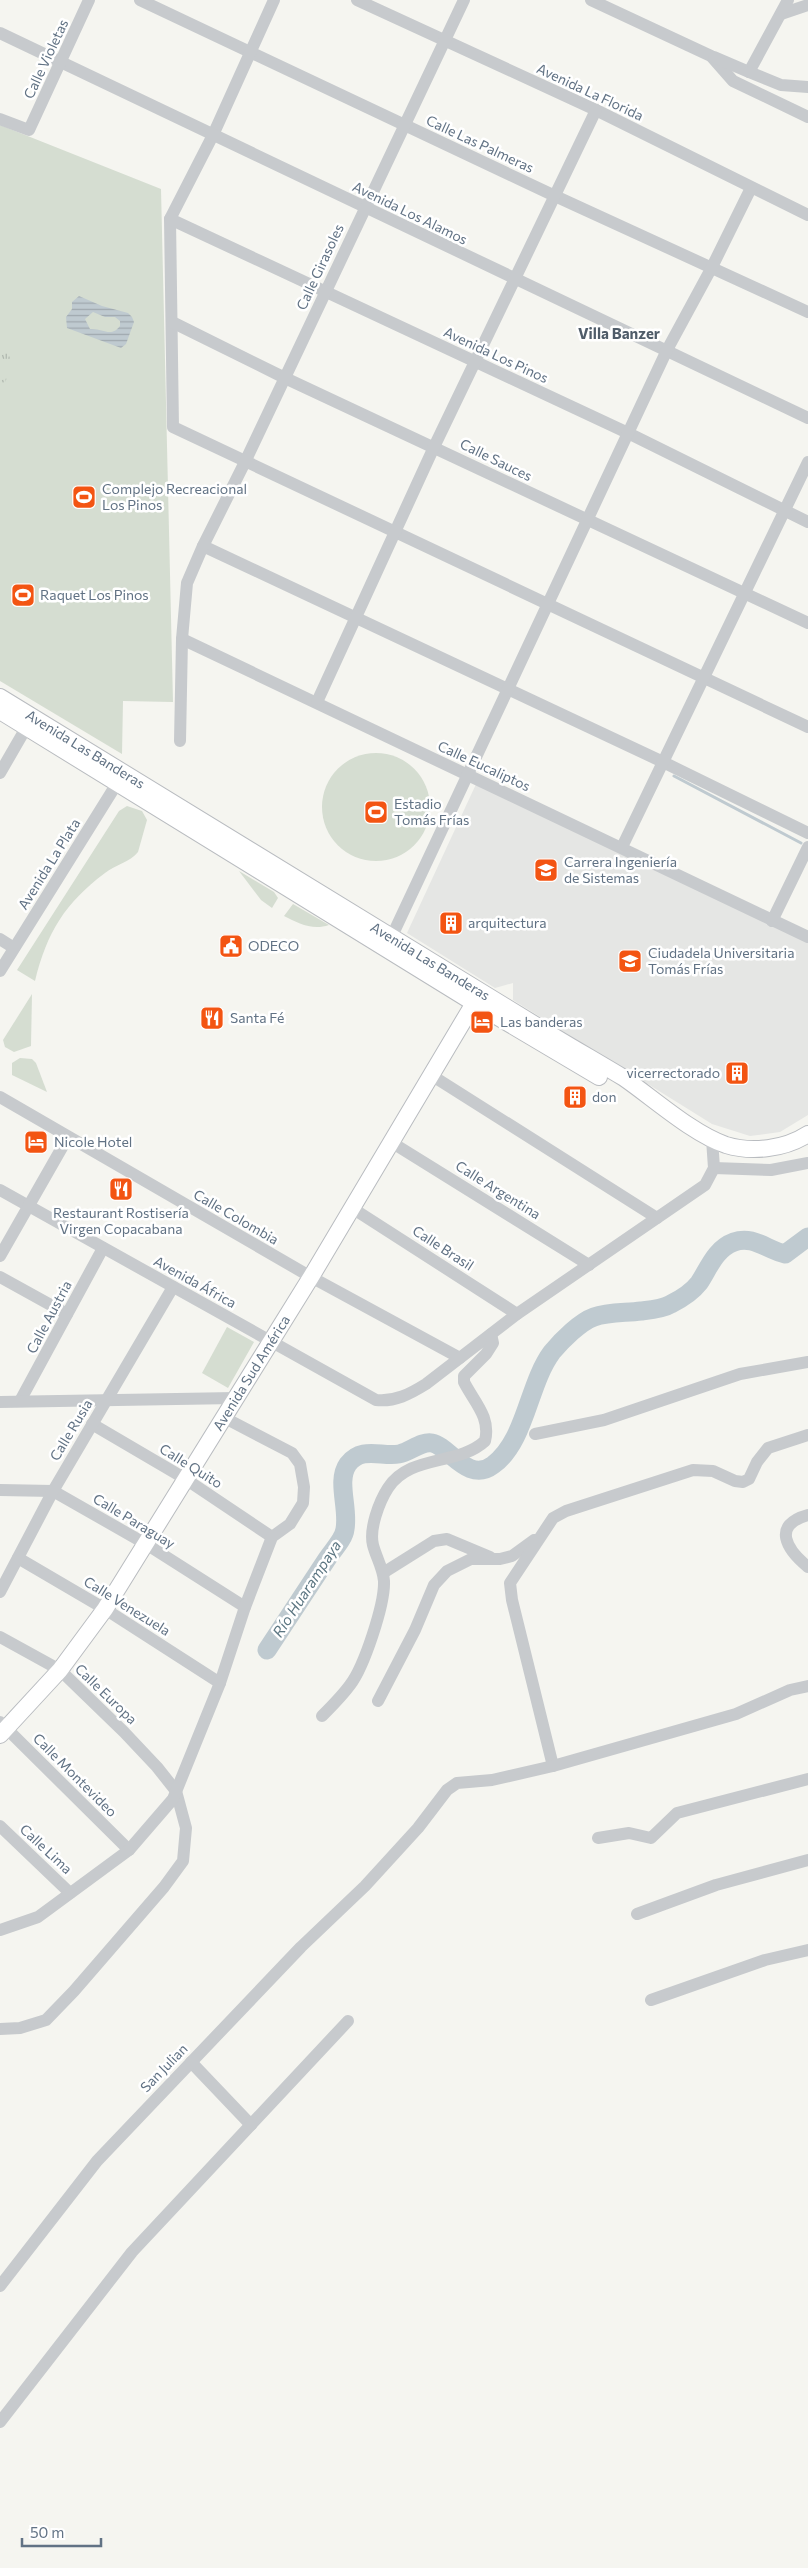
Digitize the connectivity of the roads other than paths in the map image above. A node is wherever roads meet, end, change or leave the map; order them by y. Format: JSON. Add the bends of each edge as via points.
{"nodes":[{"id":1,"x":89,"y":0,"type":"edge"},
{"id":2,"x":140,"y":0,"type":"edge"},
{"id":3,"x":274,"y":0,"type":"edge"},
{"id":4,"x":358,"y":0,"type":"edge"},
{"id":5,"x":464,"y":0,"type":"edge"},
{"id":6,"x":591,"y":0,"type":"edge"},
{"id":7,"x":788,"y":0,"type":"edge"},
{"id":8,"x":808,"y":5,"type":"edge"},
{"id":9,"x":781,"y":14,"type":"junction"},
{"id":10,"x":0,"y":33,"type":"edge"},
{"id":11,"x":443,"y":41,"type":"junction"},
{"id":12,"x":250,"y":52,"type":"junction"},
{"id":13,"x":715,"y":57,"type":"junction"},
{"id":14,"x":61,"y":61,"type":"junction"},
{"id":15,"x":748,"y":72,"type":"junction"},
{"id":16,"x":808,"y":87,"type":"edge"},
{"id":17,"x":596,"y":110,"type":"junction"},
{"id":18,"x":808,"y":118,"type":"edge"},
{"id":19,"x":0,"y":119,"type":"edge"},
{"id":20,"x":403,"y":125,"type":"junction"},
{"id":21,"x":213,"y":135,"type":"junction"},
{"id":22,"x":751,"y":188,"type":"junction"},
{"id":23,"x":555,"y":196,"type":"junction"},
{"id":24,"x":364,"y":207,"type":"junction"},
{"id":25,"x":808,"y":215,"type":"edge"},
{"id":26,"x":170,"y":219,"type":"junction"},
{"id":27,"x":712,"y":267,"type":"junction"},
{"id":28,"x":515,"y":279,"type":"junction"},
{"id":29,"x":324,"y":293,"type":"junction"},
{"id":30,"x":808,"y":312,"type":"edge"},
{"id":31,"x":172,"y":322,"type":"junction"},
{"id":32,"x":667,"y":350,"type":"junction"},
{"id":33,"x":475,"y":362,"type":"junction"},
{"id":34,"x":285,"y":378,"type":"junction"},
{"id":35,"x":808,"y":418,"type":"edge"},
{"id":36,"x":628,"y":433,"type":"junction"},
{"id":37,"x":434,"y":447,"type":"junction"},
{"id":38,"x":245,"y":462,"type":"junction"},
{"id":39,"x":808,"y":462,"type":"edge"},
{"id":40,"x":784,"y":511,"type":"junction"},
{"id":41,"x":587,"y":521,"type":"junction"},
{"id":42,"x":808,"y":522,"type":"edge"},
{"id":43,"x":396,"y":532,"type":"junction"},
{"id":44,"x":202,"y":546,"type":"junction"},
{"id":45,"x":745,"y":593,"type":"junction"},
{"id":46,"x":548,"y":604,"type":"junction"},
{"id":47,"x":354,"y":618,"type":"junction"},
{"id":48,"x":808,"y":623,"type":"edge"},
{"id":49,"x":182,"y":639,"type":"junction"},
{"id":50,"x":704,"y":677,"type":"junction"},
{"id":51,"x":508,"y":690,"type":"junction"},
{"id":52,"x":0,"y":697,"type":"edge"},
{"id":53,"x":317,"y":702,"type":"junction"},
{"id":54,"x":0,"y":711,"type":"edge"},
{"id":55,"x":808,"y":727,"type":"edge"},
{"id":56,"x":26,"y":728,"type":"junction"},
{"id":57,"x":180,"y":741,"type":"dead end"},
{"id":58,"x":663,"y":762,"type":"junction"},
{"id":59,"x":0,"y":773,"type":"edge"},
{"id":60,"x":468,"y":776,"type":"junction"},
{"id":61,"x":120,"y":778,"type":"junction"},
{"id":62,"x":808,"y":833,"type":"edge"},
{"id":63,"x":622,"y":847,"type":"junction"},
{"id":64,"x":808,"y":847,"type":"edge"},
{"id":65,"x":772,"y":921,"type":"junction"},
{"id":66,"x":392,"y":936,"type":"junction"},
{"id":67,"x":808,"y":937,"type":"edge"},
{"id":68,"x":0,"y":939,"type":"edge"},
{"id":69,"x":14,"y":948,"type":"junction"},
{"id":70,"x":0,"y":971,"type":"edge"},
{"id":71,"x":477,"y":998,"type":"junction"},
{"id":72,"x":430,"y":1076,"type":"junction"},
{"id":73,"x":0,"y":1097,"type":"edge"},
{"id":74,"x":808,"y":1134,"type":"edge"},
{"id":75,"x":68,"y":1137,"type":"junction"},
{"id":76,"x":712,"y":1139,"type":"junction"},
{"id":77,"x":391,"y":1142,"type":"junction"},
{"id":78,"x":808,"y":1163,"type":"edge"},
{"id":79,"x":714,"y":1168,"type":"junction"},
{"id":80,"x":0,"y":1190,"type":"edge"},
{"id":81,"x":28,"y":1206,"type":"junction"},
{"id":82,"x":352,"y":1208,"type":"junction"},
{"id":83,"x":657,"y":1218,"type":"junction"},
{"id":84,"x":103,"y":1248,"type":"junction"},
{"id":85,"x":0,"y":1256,"type":"edge"},
{"id":86,"x":589,"y":1265,"type":"junction"},
{"id":87,"x":0,"y":1277,"type":"edge"},
{"id":88,"x":311,"y":1277,"type":"junction"},
{"id":89,"x":173,"y":1286,"type":"junction"},
{"id":90,"x":67,"y":1314,"type":"junction"},
{"id":91,"x":517,"y":1314,"type":"junction"},
{"id":92,"x":491,"y":1334,"type":"junction"},
{"id":93,"x":270,"y":1341,"type":"junction"},
{"id":94,"x":460,"y":1358,"type":"junction"},
{"id":95,"x":808,"y":1362,"type":"edge"},
{"id":96,"x":235,"y":1398,"type":"junction"},
{"id":97,"x":20,"y":1401,"type":"junction"},
{"id":98,"x":106,"y":1401,"type":"junction"},
{"id":99,"x":0,"y":1402,"type":"edge"},
{"id":100,"x":223,"y":1417,"type":"junction"},
{"id":101,"x":92,"y":1424,"type":"junction"},
{"id":102,"x":535,"y":1434,"type":"dead end"},
{"id":103,"x":808,"y":1435,"type":"edge"},
{"id":104,"x":184,"y":1478,"type":"junction"},
{"id":105,"x":0,"y":1490,"type":"edge"},
{"id":106,"x":53,"y":1491,"type":"junction"},
{"id":107,"x":808,"y":1515,"type":"edge"},
{"id":108,"x":543,"y":1534,"type":"junction"},
{"id":109,"x":272,"y":1537,"type":"junction"},
{"id":110,"x":146,"y":1544,"type":"junction"},
{"id":111,"x":497,"y":1560,"type":"junction"},
{"id":112,"x":10,"y":1563,"type":"edge"},
{"id":113,"x":808,"y":1566,"type":"edge"},
{"id":114,"x":383,"y":1573,"type":"junction"},
{"id":115,"x":0,"y":1592,"type":"edge"},
{"id":116,"x":245,"y":1607,"type":"junction"},
{"id":117,"x":105,"y":1609,"type":"junction"},
{"id":118,"x":0,"y":1637,"type":"edge"},
{"id":119,"x":60,"y":1670,"type":"junction"},
{"id":120,"x":220,"y":1683,"type":"junction"},
{"id":121,"x":808,"y":1686,"type":"edge"},
{"id":122,"x":378,"y":1701,"type":"dead end"},
{"id":123,"x":322,"y":1716,"type":"dead end"},
{"id":124,"x":2,"y":1728,"type":"edge"},
{"id":125,"x":553,"y":1766,"type":"junction"},
{"id":126,"x":808,"y":1779,"type":"edge"},
{"id":127,"x":176,"y":1791,"type":"junction"},
{"id":128,"x":0,"y":1826,"type":"edge"},
{"id":129,"x":598,"y":1838,"type":"dead end"},
{"id":130,"x":129,"y":1850,"type":"junction"},
{"id":131,"x":808,"y":1860,"type":"edge"},
{"id":132,"x":70,"y":1893,"type":"junction"},
{"id":133,"x":637,"y":1914,"type":"dead end"},
{"id":134,"x":0,"y":1930,"type":"edge"},
{"id":135,"x":808,"y":1950,"type":"edge"},
{"id":136,"x":651,"y":2000,"type":"dead end"},
{"id":137,"x":348,"y":2021,"type":"dead end"},
{"id":138,"x":0,"y":2029,"type":"edge"},
{"id":139,"x":191,"y":2062,"type":"junction"},
{"id":140,"x":251,"y":2125,"type":"junction"},
{"id":141,"x":0,"y":2286,"type":"edge"},
{"id":142,"x":0,"y":2422,"type":"edge"}],
"edges":[{"from":1,"to":14,"type":"street","name":"Calle Violetas"},
{"from":2,"to":12,"type":"street","name":"Calle Las Palmeras"},
{"from":3,"to":12,"type":"street"},
{"from":4,"to":11,"type":"street","name":"Avenida La Florida"},
{"from":5,"to":11,"type":"street","name":"Calle Girasoles"},
{"from":6,"to":13,"type":"street"},
{"from":7,"to":9,"type":"street"},
{"from":8,"to":9,"type":"street"},
{"from":9,"to":15,"type":"street"},
{"from":10,"to":14,"type":"street","name":"Avenida Los Alamos"},
{"from":11,"to":17,"type":"street","name":"Avenida La Florida"},
{"from":11,"to":20,"type":"street","name":"Calle Girasoles"},
{"from":12,"to":20,"type":"street","name":"Calle Las Palmeras"},
{"from":12,"to":21,"type":"street"},
{"from":13,"to":15,"type":"street"},
{"from":13,"to":18,"type":"street","via":[[733,81]]},
{"from":14,"to":19,"type":"street","name":"Calle Violetas","via":[[29,130]]},
{"from":14,"to":21,"type":"street","name":"Avenida Los Alamos"},
{"from":15,"to":16,"type":"street","via":[[781,85]]},
{"from":17,"to":22,"type":"street","name":"Avenida La Florida"},
{"from":17,"to":23,"type":"street"},
{"from":20,"to":23,"type":"street","name":"Calle Las Palmeras"},
{"from":20,"to":24,"type":"street","name":"Calle Girasoles"},
{"from":21,"to":24,"type":"street","name":"Avenida Los Alamos"},
{"from":21,"to":26,"type":"street"},
{"from":22,"to":25,"type":"street","name":"Avenida La Florida"},
{"from":22,"to":27,"type":"street"},
{"from":23,"to":27,"type":"street","name":"Calle Las Palmeras"},
{"from":23,"to":28,"type":"street"},
{"from":24,"to":28,"type":"street","name":"Avenida Los Alamos"},
{"from":24,"to":29,"type":"street","name":"Calle Girasoles"},
{"from":26,"to":29,"type":"street","name":"Avenida Los Pinos"},
{"from":26,"to":31,"type":"street"},
{"from":27,"to":30,"type":"street","name":"Calle Las Palmeras"},
{"from":27,"to":32,"type":"street"},
{"from":28,"to":32,"type":"street","name":"Avenida Los Alamos"},
{"from":28,"to":33,"type":"street"},
{"from":29,"to":33,"type":"street","name":"Avenida Los Pinos"},
{"from":29,"to":34,"type":"street","name":"Calle Girasoles"},
{"from":31,"to":34,"type":"street","name":"Calle Sauces"},
{"from":31,"to":38,"type":"street","via":[[173,427]]},
{"from":32,"to":35,"type":"street","name":"Avenida Los Alamos"},
{"from":32,"to":36,"type":"street"},
{"from":33,"to":36,"type":"street","name":"Avenida Los Pinos"},
{"from":33,"to":37,"type":"street"},
{"from":34,"to":37,"type":"street","name":"Calle Sauces"},
{"from":34,"to":38,"type":"street","name":"Calle Girasoles"},
{"from":36,"to":40,"type":"street","name":"Avenida Los Pinos"},
{"from":36,"to":41,"type":"street"},
{"from":37,"to":41,"type":"street","name":"Calle Sauces"},
{"from":37,"to":43,"type":"street"},
{"from":38,"to":43,"type":"street"},
{"from":38,"to":44,"type":"street","name":"Calle Girasoles"},
{"from":39,"to":40,"type":"street"},
{"from":40,"to":42,"type":"street","name":"Avenida Los Pinos"},
{"from":40,"to":45,"type":"street"},
{"from":41,"to":45,"type":"street","name":"Calle Sauces"},
{"from":41,"to":46,"type":"street"},
{"from":43,"to":46,"type":"street"},
{"from":43,"to":47,"type":"street"},
{"from":44,"to":47,"type":"street"},
{"from":44,"to":49,"type":"street","name":"Calle Girasoles","via":[[188,583]]},
{"from":45,"to":48,"type":"street","name":"Calle Sauces"},
{"from":45,"to":50,"type":"street"},
{"from":46,"to":50,"type":"street"},
{"from":46,"to":51,"type":"street"},
{"from":47,"to":51,"type":"street"},
{"from":47,"to":53,"type":"street"},
{"from":49,"to":53,"type":"street","name":"Calle Eucaliptos"},
{"from":49,"to":57,"type":"street","name":"Calle Girasoles"},
{"from":50,"to":55,"type":"street"},
{"from":50,"to":58,"type":"street"},
{"from":51,"to":58,"type":"street"},
{"from":51,"to":60,"type":"street"},
{"from":52,"to":61,"type":"main road","name":"Avenida Las Banderas"},
{"from":53,"to":60,"type":"street","name":"Calle Eucaliptos"},
{"from":54,"to":56,"type":"main road","name":"Avenida Las Banderas"},
{"from":56,"to":59,"type":"street"},
{"from":56,"to":61,"type":"main road","name":"Avenida Las Banderas"},
{"from":58,"to":62,"type":"street"},
{"from":58,"to":63,"type":"street"},
{"from":60,"to":63,"type":"street","name":"Calle Eucaliptos"},
{"from":60,"to":66,"type":"street"},
{"from":61,"to":66,"type":"main road","name":"Avenida Las Banderas"},
{"from":61,"to":69,"type":"street","name":"Avenida La Plata"},
{"from":61,"to":71,"type":"main road","name":"Avenida Las Banderas"},
{"from":63,"to":65,"type":"street","name":"Calle Eucaliptos"},
{"from":64,"to":65,"type":"street"},
{"from":65,"to":67,"type":"street","name":"Calle Eucaliptos"},
{"from":66,"to":71,"type":"main road","name":"Avenida Las Banderas"},
{"from":68,"to":69,"type":"street"},
{"from":69,"to":70,"type":"street","name":"Avenida La Plata"},
{"from":71,"to":72,"type":"main road","name":"Avenida Sud América"},
{"from":71,"to":76,"type":"main road","name":"Avenida Las Banderas","via":[[625,1079]]},
{"from":72,"to":77,"type":"main road","name":"Avenida Sud América"},
{"from":72,"to":83,"type":"street"},
{"from":73,"to":75,"type":"street","name":"Calle Colombia"},
{"from":74,"to":76,"type":"main road","name":"Avenida Las Banderas","via":[[787,1144],[754,1149]]},
{"from":75,"to":81,"type":"street"},
{"from":75,"to":88,"type":"street","name":"Calle Colombia"},
{"from":76,"to":79,"type":"street"},
{"from":77,"to":82,"type":"main road","name":"Avenida Sud América"},
{"from":77,"to":86,"type":"street","name":"Calle Argentina"},
{"from":78,"to":79,"type":"street","via":[[771,1170]]},
{"from":79,"to":83,"type":"street","via":[[705,1185]]},
{"from":80,"to":81,"type":"street","name":"Avenida África"},
{"from":81,"to":84,"type":"street","name":"Avenida África"},
{"from":81,"to":85,"type":"street"},
{"from":82,"to":88,"type":"main road","name":"Avenida Sud América"},
{"from":82,"to":91,"type":"street","name":"Calle Brasil"},
{"from":83,"to":86,"type":"street"},
{"from":84,"to":89,"type":"street","name":"Avenida África"},
{"from":84,"to":90,"type":"street","name":"Calle Austria"},
{"from":86,"to":91,"type":"street"},
{"from":87,"to":90,"type":"street"},
{"from":88,"to":93,"type":"main road","name":"Avenida Sud América"},
{"from":88,"to":94,"type":"street","name":"Calle Colombia"},
{"from":89,"to":93,"type":"street","name":"Avenida África"},
{"from":89,"to":98,"type":"street","name":"Calle Rusia"},
{"from":90,"to":97,"type":"street","name":"Calle Austria"},
{"from":91,"to":92,"type":"street"},
{"from":92,"to":94,"type":"street"},
{"from":92,"to":114,"type":"street","via":[[493,1343],[486,1354],[464,1376],[464,1382],[485,1418],[488,1429],[485,1441],[467,1452],[412,1469],[389,1487],[371,1536]]},
{"from":93,"to":94,"type":"street","name":"Avenida África","via":[[376,1400],[389,1401],[412,1393]]},
{"from":93,"to":96,"type":"main road","name":"Avenida Sud América"},
{"from":95,"to":102,"type":"street","via":[[740,1374],[604,1420]]},
{"from":96,"to":98,"type":"street"},
{"from":96,"to":100,"type":"main road","name":"Avenida Sud América"},
{"from":97,"to":98,"type":"street"},
{"from":97,"to":99,"type":"street"},
{"from":98,"to":101,"type":"street","name":"Calle Rusia"},
{"from":100,"to":104,"type":"main road","name":"Avenida Sud América"},
{"from":100,"to":109,"type":"street","via":[[292,1453],[300,1464],[303,1503],[290,1524]]},
{"from":101,"to":104,"type":"street","name":"Calle Quito"},
{"from":101,"to":106,"type":"street","name":"Calle Rusia"},
{"from":103,"to":108,"type":"street","via":[[768,1448],[749,1479],[743,1482],[713,1471],[693,1470],[566,1510],[553,1518]]},
{"from":104,"to":109,"type":"street","name":"Calle Quito"},
{"from":104,"to":110,"type":"main road","name":"Avenida Sud América"},
{"from":105,"to":106,"type":"street","name":"Calle Paraguay"},
{"from":106,"to":110,"type":"street","name":"Calle Paraguay"},
{"from":106,"to":112,"type":"street","name":"Calle Rusia"},
{"from":107,"to":113,"type":"street","via":[[789,1527],[785,1536],[786,1545],[795,1557]]},
{"from":108,"to":111,"type":"street","via":[[512,1556]]},
{"from":108,"to":125,"type":"street","via":[[510,1583]]},
{"from":109,"to":116,"type":"street"},
{"from":110,"to":116,"type":"street","name":"Calle Paraguay"},
{"from":110,"to":117,"type":"main road","name":"Avenida Sud América"},
{"from":111,"to":114,"type":"street","via":[[447,1539],[434,1541]]},
{"from":111,"to":122,"type":"street","via":[[462,1562],[447,1571],[434,1585]]},
{"from":112,"to":115,"type":"street","name":"Calle Rusia"},
{"from":112,"to":117,"type":"street","name":"Calle Venezuela"},
{"from":114,"to":123,"type":"street","via":[[384,1589],[372,1639],[352,1684]]},
{"from":116,"to":120,"type":"street"},
{"from":117,"to":119,"type":"main road","name":"Avenida Sud América"},
{"from":117,"to":120,"type":"street","name":"Calle Venezuela"},
{"from":118,"to":119,"type":"street","name":"Calle Europa"},
{"from":119,"to":124,"type":"main road","name":"Avenida Sud América"},
{"from":119,"to":127,"type":"street","name":"Calle Europa","via":[[158,1767]]},
{"from":120,"to":127,"type":"street"},
{"from":121,"to":125,"type":"street","name":"San Julian","via":[[790,1690],[736,1714]]},
{"from":124,"to":130,"type":"street","name":"Calle Montevideo"},
{"from":125,"to":139,"type":"street","name":"San Julian","via":[[492,1780],[457,1783],[442,1795],[418,1828],[366,1886],[322,1926]]},
{"from":126,"to":129,"type":"street","via":[[677,1813],[650,1838],[629,1833]]},
{"from":127,"to":130,"type":"street","via":[[173,1799]]},
{"from":127,"to":138,"type":"street","via":[[186,1828],[183,1861],[164,1887],[46,2020],[20,2028]]},
{"from":128,"to":132,"type":"street","name":"Calle Lima"},
{"from":130,"to":132,"type":"street"},
{"from":131,"to":133,"type":"street","via":[[716,1885]]},
{"from":132,"to":134,"type":"street","via":[[38,1917]]},
{"from":135,"to":136,"type":"street","via":[[765,1960]]},
{"from":137,"to":140,"type":"street"},
{"from":139,"to":140,"type":"street"},
{"from":139,"to":141,"type":"street","name":"San Julian","via":[[97,2161]]},
{"from":140,"to":142,"type":"street","via":[[132,2252]]}]}
